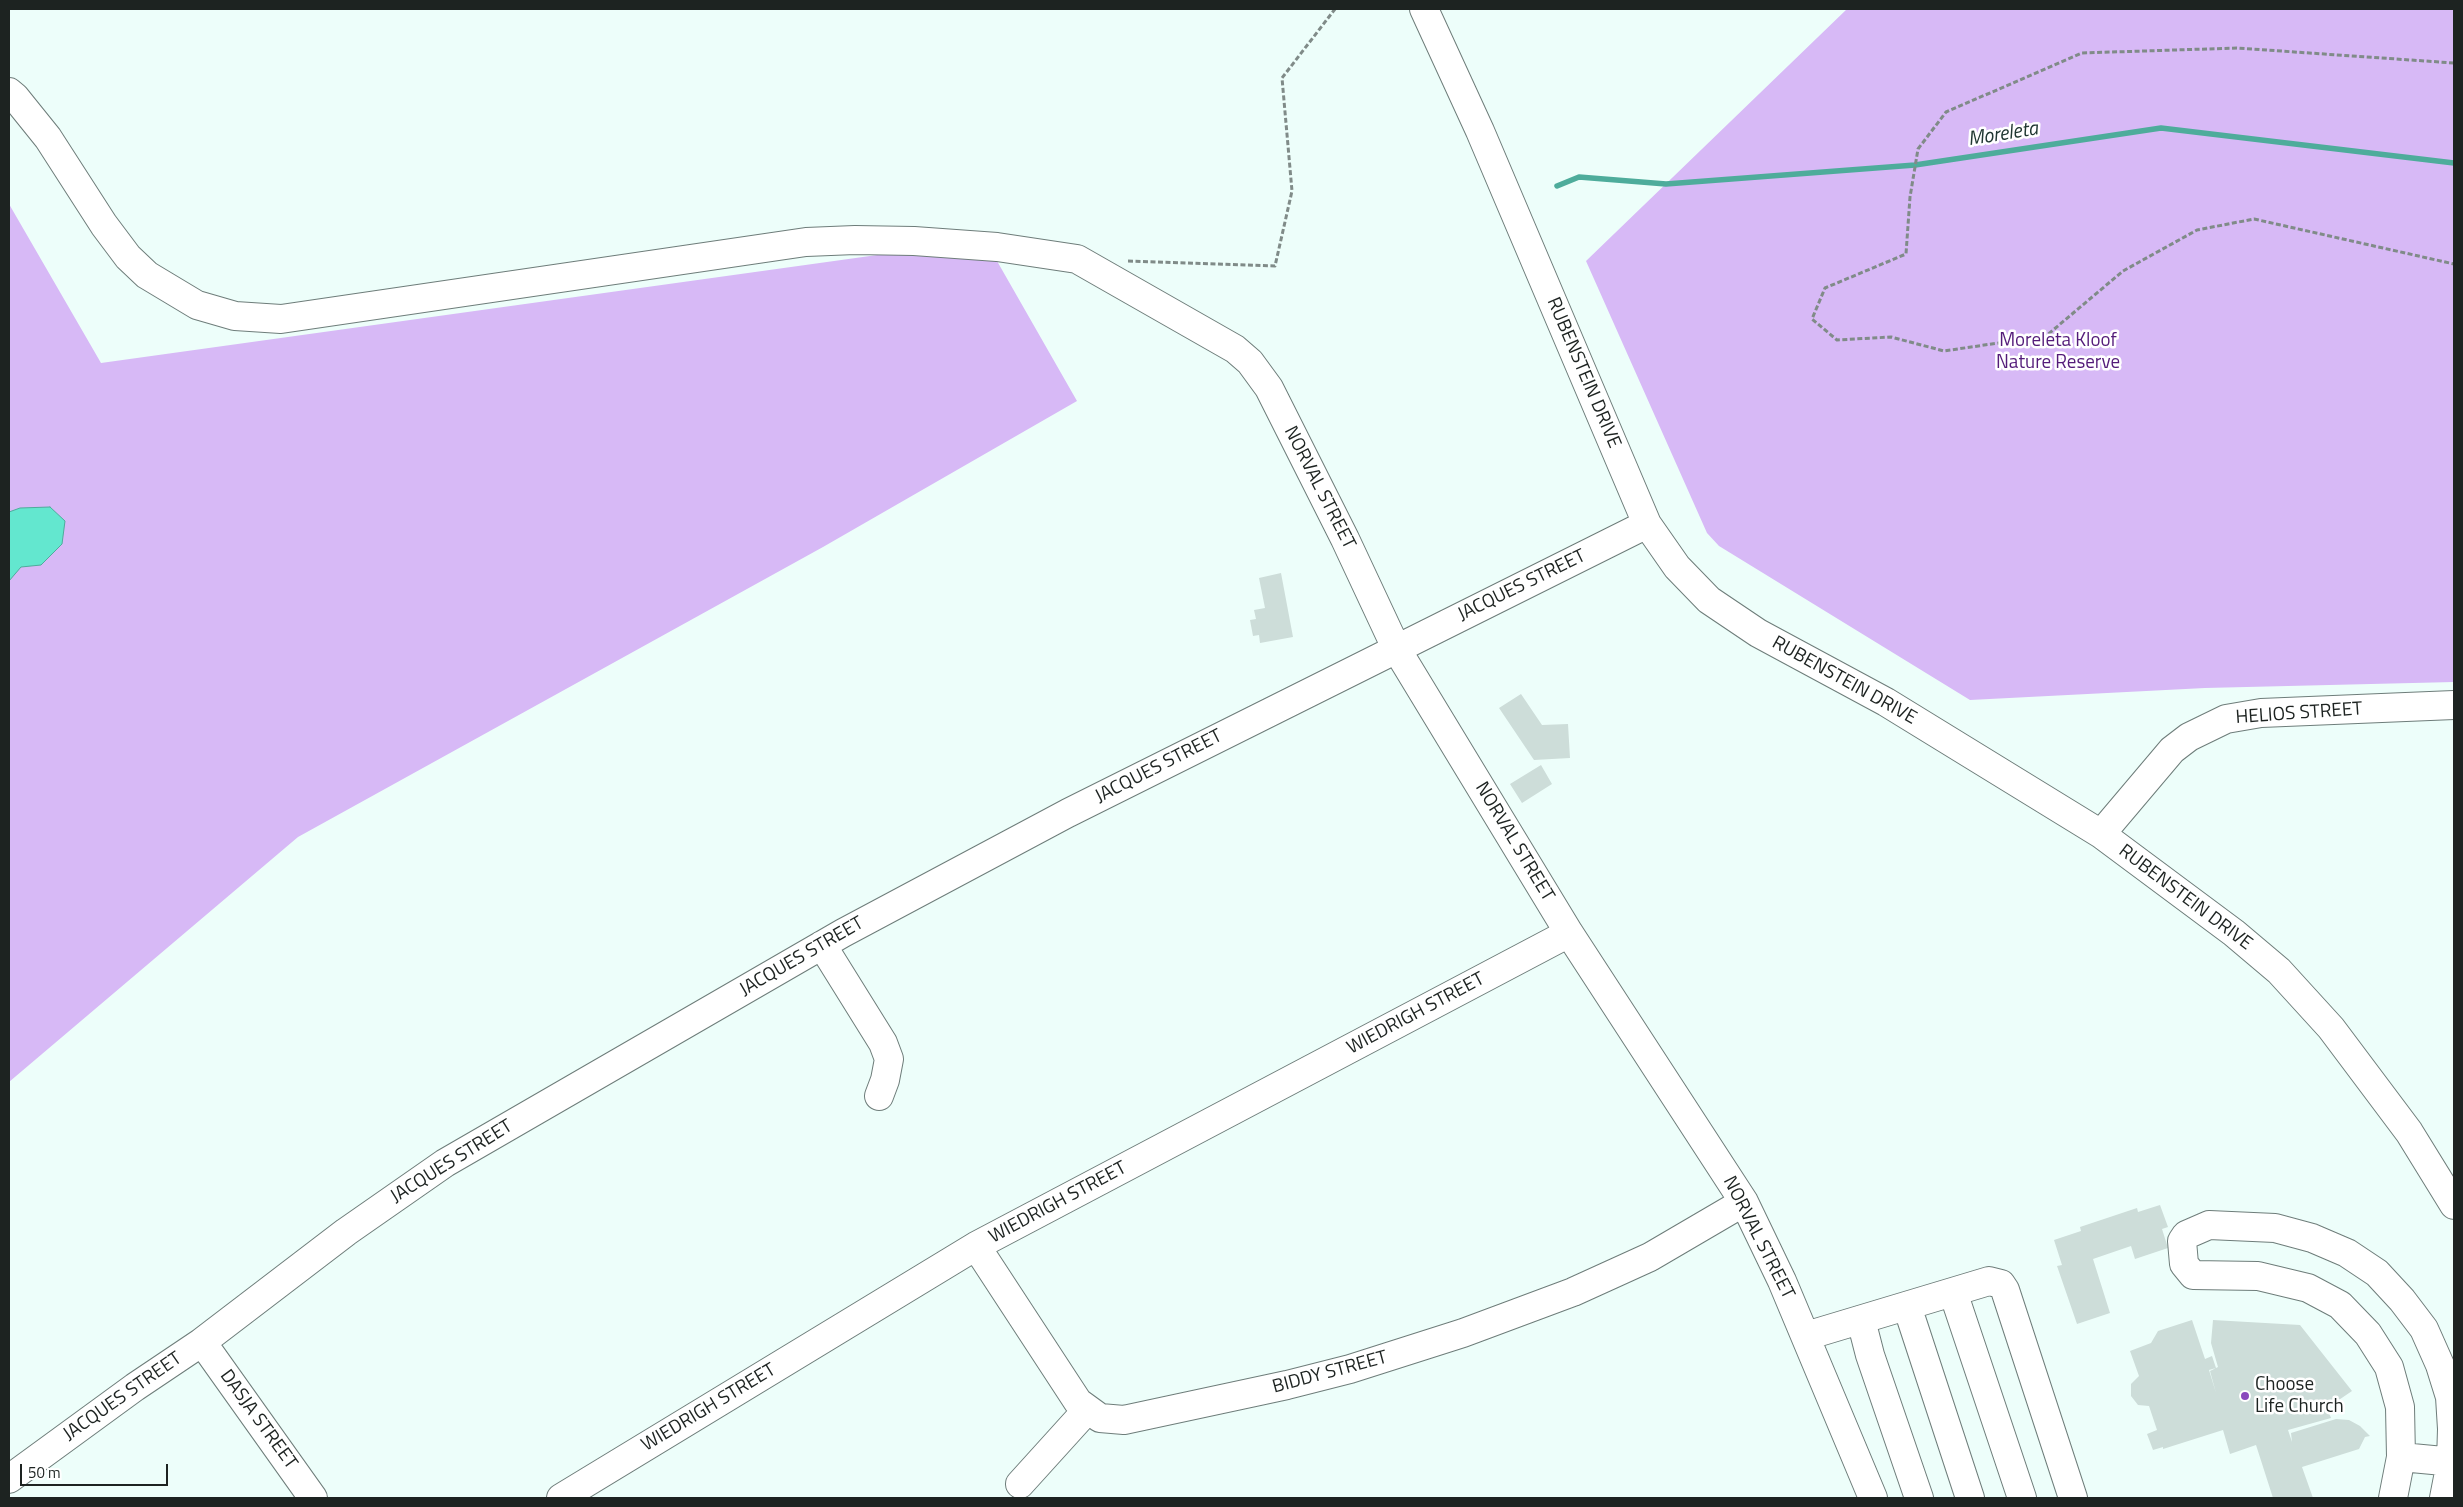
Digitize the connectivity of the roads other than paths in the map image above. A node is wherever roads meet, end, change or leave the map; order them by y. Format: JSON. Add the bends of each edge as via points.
{"nodes":[{"id":1,"x":1424,"y":9,"type":"edge"},
{"id":2,"x":9,"y":92,"type":"edge"},
{"id":3,"x":1647,"y":524,"type":"junction"},
{"id":4,"x":1396,"y":648,"type":"junction"},
{"id":5,"x":2454,"y":705,"type":"edge"},
{"id":6,"x":2101,"y":834,"type":"junction"},
{"id":7,"x":1569,"y":933,"type":"junction"},
{"id":8,"x":822,"y":945,"type":"junction"},
{"id":9,"x":879,"y":1096,"type":"dead end"},
{"id":10,"x":1744,"y":1202,"type":"junction"},
{"id":11,"x":2454,"y":1205,"type":"edge"},
{"id":12,"x":976,"y":1246,"type":"junction"},
{"id":13,"x":1954,"y":1292,"type":"junction"},
{"id":14,"x":1907,"y":1306,"type":"junction"},
{"id":15,"x":1861,"y":1320,"type":"junction"},
{"id":16,"x":1806,"y":1336,"type":"junction"},
{"id":17,"x":202,"y":1342,"type":"junction"},
{"id":18,"x":1087,"y":1410,"type":"junction"},
{"id":19,"x":2401,"y":1457,"type":"junction"},
{"id":20,"x":2453,"y":1462,"type":"edge"},
{"id":21,"x":9,"y":1479,"type":"edge"},
{"id":22,"x":1020,"y":1484,"type":"dead end"},
{"id":23,"x":2065,"y":1496,"type":"edge"},
{"id":24,"x":314,"y":1498,"type":"edge"},
{"id":25,"x":561,"y":1498,"type":"edge"},
{"id":26,"x":1874,"y":1498,"type":"edge"},
{"id":27,"x":1919,"y":1498,"type":"edge"},
{"id":28,"x":1970,"y":1498,"type":"edge"},
{"id":29,"x":2022,"y":1498,"type":"edge"},
{"id":30,"x":2392,"y":1498,"type":"edge"},
{"id":31,"x":2444,"y":1498,"type":"edge"}],
"edges":[{"from":1,"to":3,"type":"street","name":"RUBENSTEIN DRIVE","via":[[1480,131]]},
{"from":2,"to":4,"type":"street","name":"NORVAL STREET","via":[[48,138],[128,257],[147,275],[189,301],[235,316],[281,319],[806,242],[914,241],[997,247],[1077,259],[1227,344],[1260,373],[1346,539]]},
{"from":3,"to":4,"type":"street","name":"JACQUES STREET"},
{"from":3,"to":6,"type":"street","name":"RUBENSTEIN DRIVE","via":[[1677,566],[1709,600],[1758,634],[1886,702]]},
{"from":4,"to":7,"type":"street","name":"NORVAL STREET"},
{"from":4,"to":8,"type":"street","name":"JACQUES STREET","via":[[1068,813]]},
{"from":5,"to":6,"type":"street","name":"HELIOS STREET","via":[[2261,713],[2226,719],[2189,736],[2172,750]]},
{"from":6,"to":11,"type":"street","name":"RUBENSTEIN DRIVE","via":[[2234,933],[2279,972],[2331,1028],[2372,1081],[2409,1132]]},
{"from":7,"to":10,"type":"street","name":"NORVAL STREET"},
{"from":7,"to":12,"type":"street","name":"WIEDRIGH STREET"},
{"from":8,"to":9,"type":"street","via":[[883,1042],[889,1060]]},
{"from":8,"to":17,"type":"street","name":"JACQUES STREET","via":[[444,1163],[354,1226]]},
{"from":10,"to":16,"type":"street","name":"NORVAL STREET"},
{"from":10,"to":18,"type":"street","name":"BIDDY STREET","via":[[1672,1246],[1581,1288],[1410,1351],[1287,1386],[1124,1420],[1100,1418]]},
{"from":12,"to":18,"type":"street","name":"BIDDY STREET","via":[[1070,1393]]},
{"from":12,"to":25,"type":"street","name":"WIEDRIGH STREET"},
{"from":13,"to":14,"type":"street"},
{"from":13,"to":23,"type":"street","via":[[1989,1281],[2001,1284],[2005,1290]]},
{"from":13,"to":29,"type":"street"},
{"from":14,"to":15,"type":"street"},
{"from":14,"to":28,"type":"street"},
{"from":15,"to":16,"type":"street"},
{"from":15,"to":27,"type":"street"},
{"from":16,"to":26,"type":"street","name":"NORVAL STREET"},
{"from":17,"to":21,"type":"street","name":"JACQUES STREET"},
{"from":17,"to":24,"type":"street","name":"DASJA STREET"},
{"from":18,"to":22,"type":"street"},
{"from":19,"to":20,"type":"street"},
{"from":19,"to":20,"type":"street","via":[[2400,1407],[2389,1367],[2368,1334],[2340,1305],[2308,1288],[2258,1276],[2193,1275],[2184,1264],[2182,1241],[2186,1235],[2209,1225],[2275,1228],[2312,1238],[2347,1253],[2377,1273],[2424,1329],[2440,1365],[2450,1397]]},
{"from":19,"to":30,"type":"street"},
{"from":20,"to":31,"type":"street"}]}
